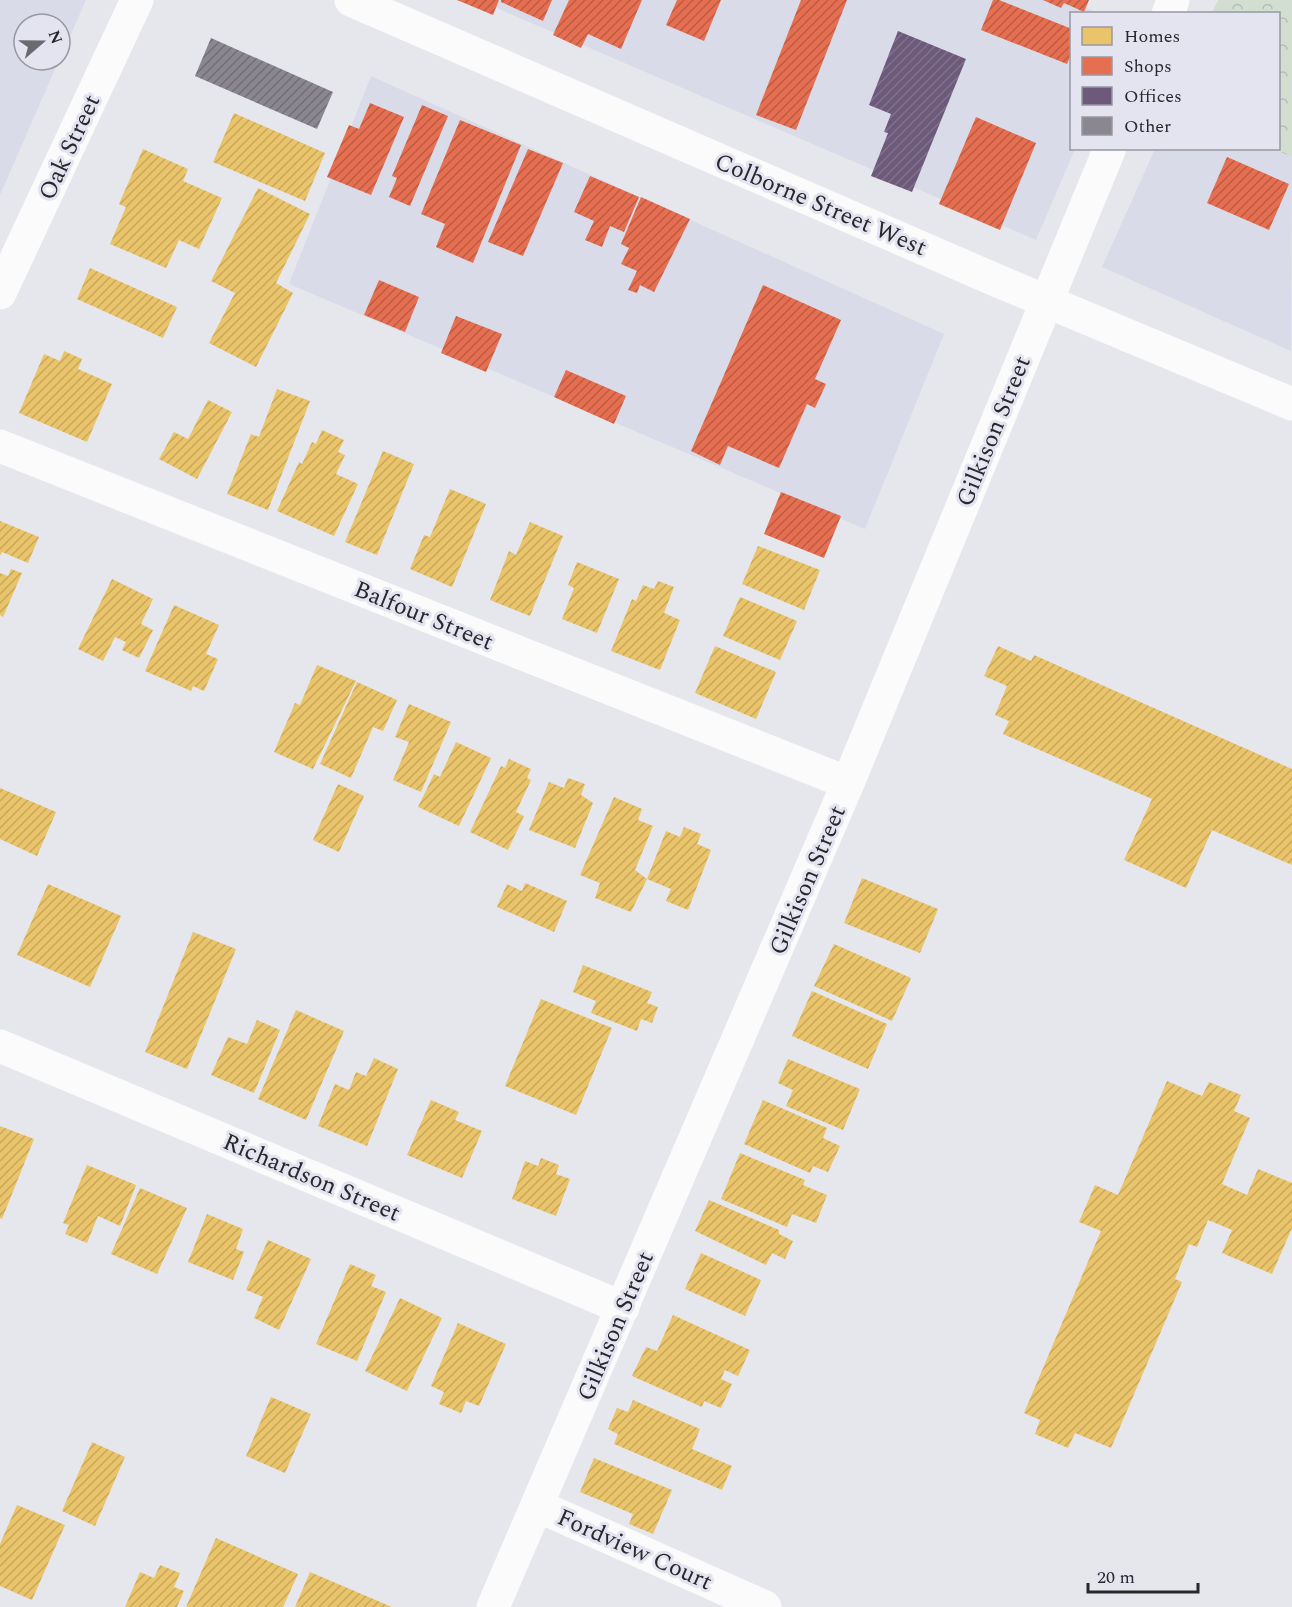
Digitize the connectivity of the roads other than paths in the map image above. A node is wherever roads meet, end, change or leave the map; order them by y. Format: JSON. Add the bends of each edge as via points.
{"nodes":[{"id":1,"x":137,"y":0,"type":"edge"},
{"id":2,"x":351,"y":0,"type":"edge"},
{"id":3,"x":1109,"y":150,"type":"edge"},
{"id":4,"x":0,"y":293,"type":"edge"},
{"id":5,"x":1048,"y":301,"type":"junction"},
{"id":6,"x":1292,"y":405,"type":"edge"},
{"id":7,"x":0,"y":446,"type":"edge"},
{"id":8,"x":848,"y":783,"type":"junction"},
{"id":9,"x":0,"y":1046,"type":"edge"},
{"id":10,"x":623,"y":1308,"type":"junction"},
{"id":11,"x":538,"y":1506,"type":"junction"},
{"id":12,"x":494,"y":1607,"type":"edge"},
{"id":13,"x":765,"y":1607,"type":"edge"}],
"edges":[{"from":1,"to":4,"type":"street","name":"Oak Street"},
{"from":2,"to":5,"type":"street","name":"Colborne Street West"},
{"from":3,"to":5,"type":"street","name":"Gilkison Street"},
{"from":5,"to":6,"type":"street","name":"Colborne Street West"},
{"from":5,"to":8,"type":"street","name":"Gilkison Street"},
{"from":7,"to":8,"type":"street","name":"Balfour Street"},
{"from":8,"to":10,"type":"street","name":"Gilkison Street"},
{"from":9,"to":10,"type":"street","name":"Richardson Street"},
{"from":10,"to":11,"type":"street","name":"Gilkison Street"},
{"from":11,"to":12,"type":"street","name":"Gilkison Street"},
{"from":11,"to":13,"type":"street","name":"Fordview Court"}]}
